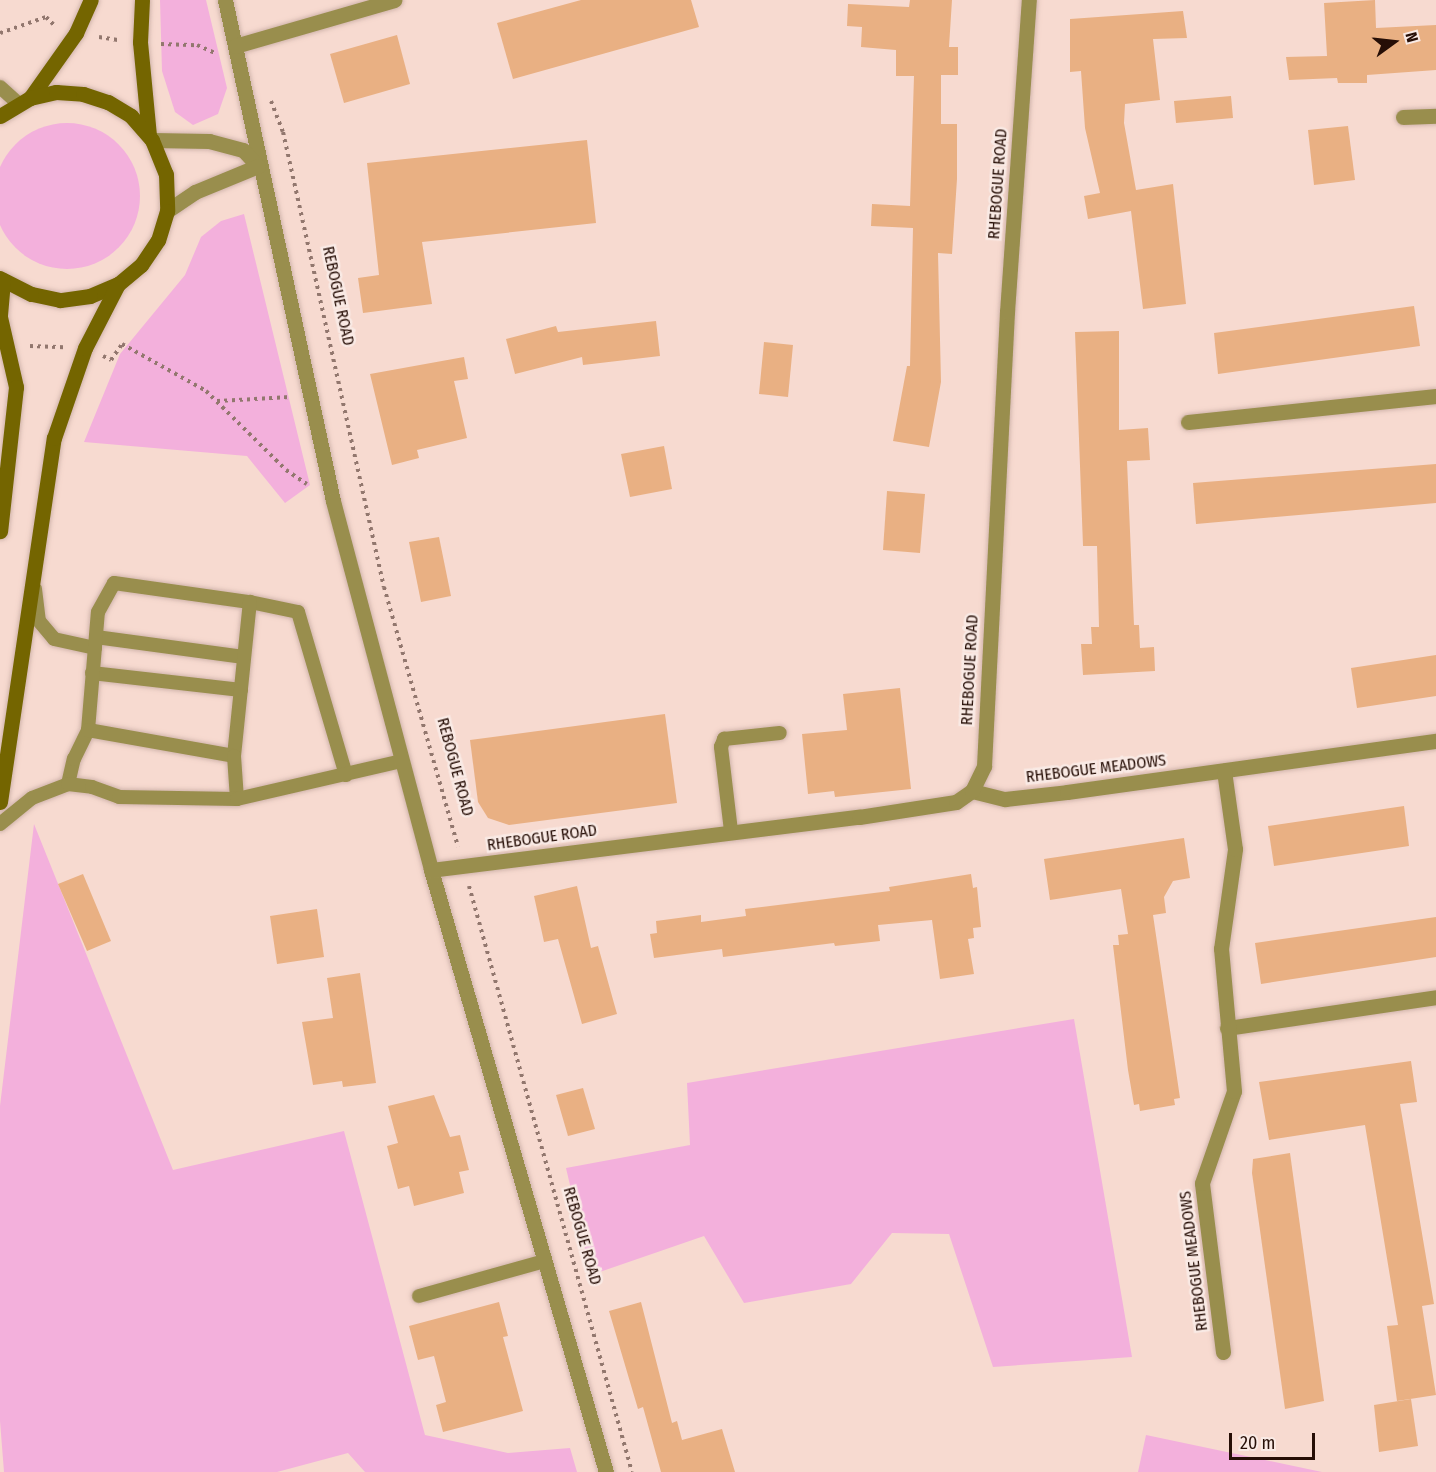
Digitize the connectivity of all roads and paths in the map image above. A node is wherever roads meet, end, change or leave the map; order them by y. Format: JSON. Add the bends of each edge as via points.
{"nodes":[{"id":1,"x":90,"y":0,"type":"edge"},
{"id":2,"x":142,"y":0,"type":"edge"},
{"id":3,"x":225,"y":0,"type":"edge"},
{"id":4,"x":394,"y":0,"type":"edge"},
{"id":5,"x":1029,"y":0,"type":"edge"},
{"id":6,"x":62,"y":30,"type":"dead end"},
{"id":7,"x":0,"y":33,"type":"edge"},
{"id":8,"x":90,"y":36,"type":"dead end"},
{"id":9,"x":117,"y":40,"type":"dead end"},
{"id":10,"x":159,"y":44,"type":"dead end"},
{"id":11,"x":235,"y":46,"type":"junction"},
{"id":12,"x":221,"y":56,"type":"dead end"},
{"id":13,"x":0,"y":87,"type":"edge"},
{"id":14,"x":270,"y":98,"type":"dead end"},
{"id":15,"x":24,"y":100,"type":"junction"},
{"id":16,"x":0,"y":116,"type":"edge"},
{"id":17,"x":1436,"y":116,"type":"edge"},
{"id":18,"x":1403,"y":117,"type":"dead end"},
{"id":19,"x":150,"y":138,"type":"junction"},
{"id":20,"x":258,"y":166,"type":"junction"},
{"id":21,"x":167,"y":211,"type":"junction"},
{"id":22,"x":2,"y":279,"type":"edge"},
{"id":23,"x":118,"y":284,"type":"junction"},
{"id":24,"x":0,"y":316,"type":"edge"},
{"id":25,"x":85,"y":348,"type":"junction"},
{"id":26,"x":11,"y":351,"type":"junction"},
{"id":27,"x":308,"y":395,"type":"junction"},
{"id":28,"x":1436,"y":396,"type":"edge"},
{"id":29,"x":216,"y":401,"type":"junction"},
{"id":30,"x":1188,"y":422,"type":"dead end"},
{"id":31,"x":333,"y":501,"type":"junction"},
{"id":32,"x":0,"y":531,"type":"edge"},
{"id":33,"x":33,"y":578,"type":"junction"},
{"id":34,"x":250,"y":602,"type":"junction"},
{"id":35,"x":95,"y":643,"type":"junction"},
{"id":36,"x":244,"y":657,"type":"junction"},
{"id":37,"x":92,"y":673,"type":"junction"},
{"id":38,"x":241,"y":690,"type":"junction"},
{"id":39,"x":88,"y":730,"type":"junction"},
{"id":40,"x":780,"y":733,"type":"dead end"},
{"id":41,"x":1436,"y":741,"type":"edge"},
{"id":42,"x":234,"y":756,"type":"junction"},
{"id":43,"x":402,"y":761,"type":"junction"},
{"id":44,"x":1224,"y":771,"type":"junction"},
{"id":45,"x":346,"y":775,"type":"junction"},
{"id":46,"x":68,"y":784,"type":"junction"},
{"id":47,"x":972,"y":791,"type":"junction"},
{"id":48,"x":237,"y":799,"type":"junction"},
{"id":49,"x":0,"y":802,"type":"edge"},
{"id":50,"x":0,"y":824,"type":"edge"},
{"id":51,"x":731,"y":831,"type":"junction"},
{"id":52,"x":464,"y":867,"type":"junction"},
{"id":53,"x":431,"y":870,"type":"junction"},
{"id":54,"x":1436,"y":997,"type":"edge"},
{"id":55,"x":1227,"y":1028,"type":"junction"},
{"id":56,"x":544,"y":1262,"type":"junction"},
{"id":57,"x":419,"y":1296,"type":"dead end"},
{"id":58,"x":1223,"y":1352,"type":"dead end"},
{"id":59,"x":606,"y":1472,"type":"edge"},
{"id":60,"x":632,"y":1472,"type":"edge"}],
"edges":[{"from":1,"to":15,"type":"main road","via":[[76,33]]},
{"from":2,"to":19,"type":"main road","via":[[140,42]]},
{"from":3,"to":11,"type":"street"},
{"from":4,"to":11,"type":"street"},
{"from":5,"to":47,"type":"street","name":"RHEBOGUE ROAD","via":[[1006,312],[984,766]]},
{"from":6,"to":7,"type":"path","via":[[46,16]]},
{"from":8,"to":9,"type":"path"},
{"from":10,"to":12,"type":"path","via":[[197,45]]},
{"from":11,"to":20,"type":"street"},
{"from":13,"to":15,"type":"lane"},
{"from":14,"to":52,"type":"path","name":"REBOGUE ROAD","via":[[284,132],[384,588]]},
{"from":15,"to":16,"type":"main road"},
{"from":15,"to":19,"type":"main road","via":[[56,92],[83,94],[123,111]]},
{"from":17,"to":18,"type":"street"},
{"from":19,"to":20,"type":"street","via":[[209,141],[243,150]]},
{"from":19,"to":21,"type":"main road","via":[[166,174]]},
{"from":20,"to":21,"type":"street","via":[[195,192]]},
{"from":20,"to":27,"type":"street"},
{"from":21,"to":23,"type":"main road","via":[[158,240],[141,265]]},
{"from":22,"to":23,"type":"main road","via":[[31,294],[60,300],[90,297]]},
{"from":22,"to":24,"type":"main road"},
{"from":23,"to":25,"type":"main road"},
{"from":24,"to":26,"type":"main road"},
{"from":25,"to":26,"type":"path","via":[[28,346]]},
{"from":25,"to":29,"type":"path","via":[[111,360],[122,344],[206,391]]},
{"from":25,"to":33,"type":"main road","via":[[54,438]]},
{"from":26,"to":32,"type":"main road","via":[[15,423]]},
{"from":27,"to":29,"type":"path"},
{"from":27,"to":31,"type":"street"},
{"from":28,"to":30,"type":"street"},
{"from":29,"to":31,"type":"path","via":[[286,470]]},
{"from":31,"to":43,"type":"street"},
{"from":33,"to":35,"type":"lane","via":[[39,621],[54,639]]},
{"from":33,"to":49,"type":"main road"},
{"from":34,"to":35,"type":"lane","via":[[114,583],[98,612]]},
{"from":34,"to":36,"type":"lane"},
{"from":34,"to":45,"type":"lane","via":[[298,612]]},
{"from":35,"to":36,"type":"lane"},
{"from":35,"to":37,"type":"lane"},
{"from":36,"to":38,"type":"lane"},
{"from":37,"to":38,"type":"lane"},
{"from":37,"to":39,"type":"lane"},
{"from":38,"to":42,"type":"lane"},
{"from":39,"to":42,"type":"lane"},
{"from":39,"to":46,"type":"lane","via":[[74,759]]},
{"from":40,"to":51,"type":"lane","via":[[724,739],[721,747]]},
{"from":41,"to":44,"type":"street","name":"RHEBOGUE MEADOWS"},
{"from":42,"to":48,"type":"lane"},
{"from":43,"to":45,"type":"lane"},
{"from":43,"to":53,"type":"street"},
{"from":44,"to":47,"type":"street","name":"RHEBOGUE MEADOWS","via":[[1005,799]]},
{"from":44,"to":55,"type":"street","name":"RHEBOGUE MEADOWS","via":[[1235,849],[1221,949]]},
{"from":45,"to":48,"type":"lane"},
{"from":46,"to":48,"type":"lane","via":[[92,787],[119,797]]},
{"from":46,"to":50,"type":"lane","via":[[32,798]]},
{"from":47,"to":51,"type":"street","name":"RHEBOGUE ROAD","via":[[956,802]]},
{"from":51,"to":52,"type":"street","name":"RHEBOGUE ROAD"},
{"from":52,"to":53,"type":"street","name":"RHEBOGUE ROAD"},
{"from":52,"to":60,"type":"path","name":"REBOGUE ROAD"},
{"from":53,"to":56,"type":"street"},
{"from":54,"to":55,"type":"street"},
{"from":55,"to":58,"type":"street","name":"RHEBOGUE MEADOWS","via":[[1234,1091],[1202,1183]]},
{"from":56,"to":57,"type":"lane"},
{"from":56,"to":59,"type":"street"}]}
